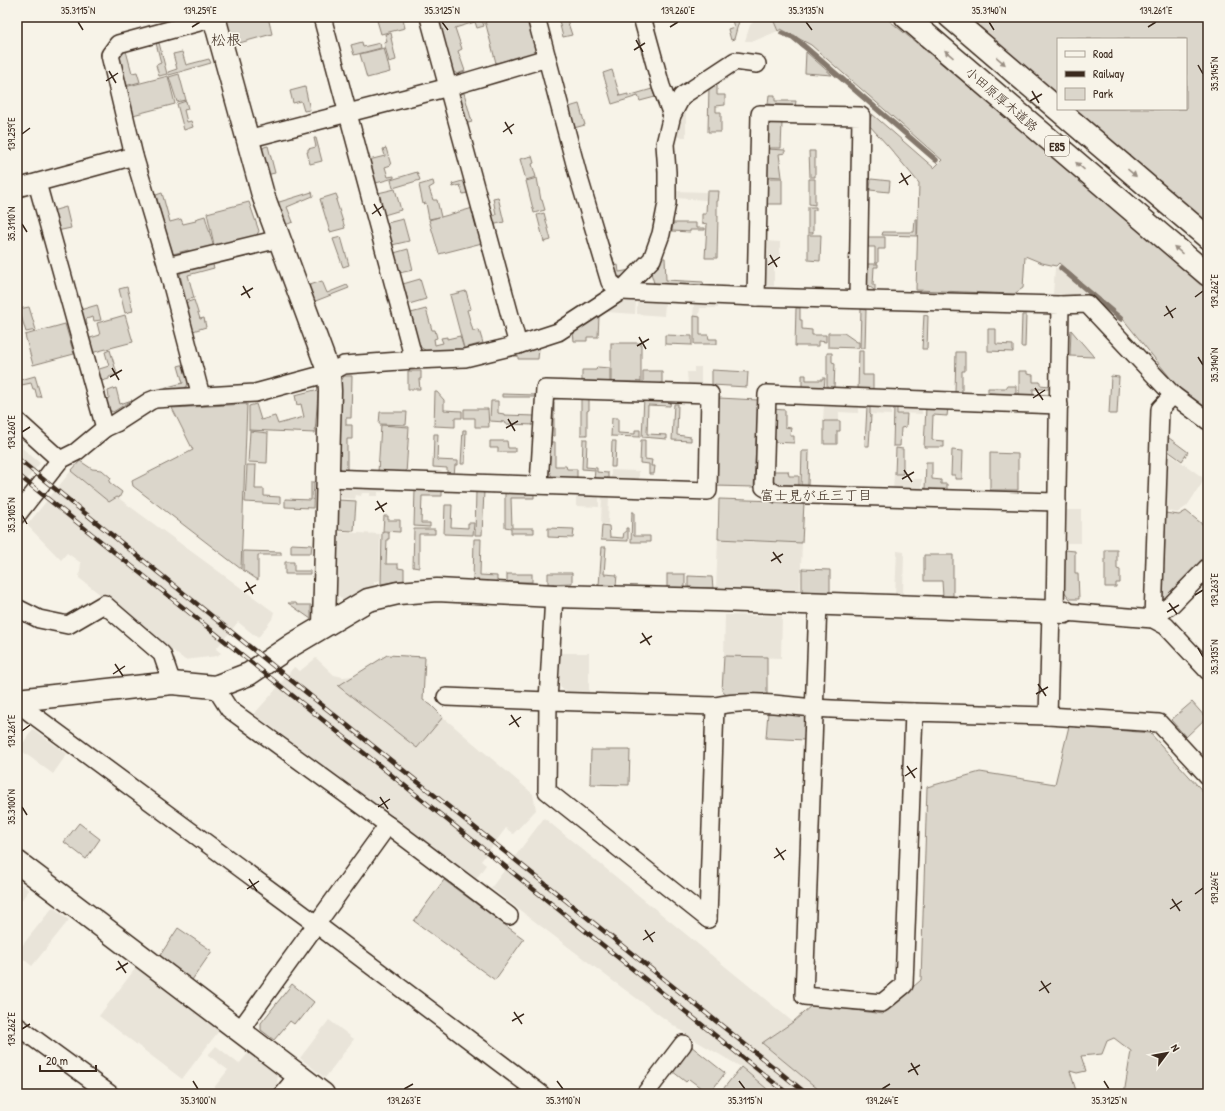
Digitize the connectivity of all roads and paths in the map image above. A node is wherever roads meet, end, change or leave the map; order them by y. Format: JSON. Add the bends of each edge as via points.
{"nodes":[{"id":1,"x":214,"y":17,"type":"edge"},
{"id":2,"x":322,"y":17,"type":"edge"},
{"id":3,"x":429,"y":17,"type":"edge"},
{"id":4,"x":536,"y":17,"type":"edge"},
{"id":5,"x":642,"y":17,"type":"edge"},
{"id":6,"x":906,"y":17,"type":"edge"},
{"id":7,"x":950,"y":17,"type":"edge"},
{"id":8,"x":546,"y":58,"type":"junction"},
{"id":9,"x":757,"y":64,"type":"dead end"},
{"id":10,"x":449,"y":87,"type":"junction"},
{"id":11,"x":1057,"y":109,"type":"edge"},
{"id":12,"x":1059,"y":110,"type":"edge"},
{"id":13,"x":348,"y":113,"type":"junction"},
{"id":14,"x":672,"y":115,"type":"junction"},
{"id":15,"x":247,"y":139,"type":"junction"},
{"id":16,"x":134,"y":156,"type":"junction"},
{"id":17,"x":37,"y":183,"type":"junction"},
{"id":18,"x":17,"y":188,"type":"edge"},
{"id":19,"x":1208,"y":238,"type":"edge"},
{"id":20,"x":279,"y":239,"type":"junction"},
{"id":21,"x":167,"y":266,"type":"junction"},
{"id":22,"x":1208,"y":275,"type":"edge"},
{"id":23,"x":621,"y":291,"type":"junction"},
{"id":24,"x":756,"y":297,"type":"junction"},
{"id":25,"x":858,"y":299,"type":"junction"},
{"id":26,"x":1060,"y":304,"type":"junction"},
{"id":27,"x":518,"y":345,"type":"junction"},
{"id":28,"x":414,"y":360,"type":"junction"},
{"id":29,"x":329,"y":373,"type":"junction"},
{"id":30,"x":1173,"y":395,"type":"junction"},
{"id":31,"x":200,"y":396,"type":"junction"},
{"id":32,"x":1059,"y":405,"type":"junction"},
{"id":33,"x":17,"y":421,"type":"edge"},
{"id":34,"x":1208,"y":421,"type":"edge"},
{"id":35,"x":105,"y":428,"type":"junction"},
{"id":36,"x":60,"y":460,"type":"junction"},
{"id":37,"x":327,"y":478,"type":"junction"},
{"id":38,"x":539,"y":484,"type":"junction"},
{"id":39,"x":1057,"y":502,"type":"junction"},
{"id":40,"x":17,"y":516,"type":"edge"},
{"id":41,"x":1208,"y":567,"type":"edge"},
{"id":42,"x":554,"y":596,"type":"junction"},
{"id":43,"x":818,"y":603,"type":"junction"},
{"id":44,"x":17,"y":608,"type":"edge"},
{"id":45,"x":1057,"y":612,"type":"junction"},
{"id":46,"x":1153,"y":619,"type":"junction"},
{"id":47,"x":324,"y":625,"type":"junction"},
{"id":48,"x":1208,"y":672,"type":"edge"},
{"id":49,"x":172,"y":683,"type":"junction"},
{"id":50,"x":215,"y":687,"type":"junction"},
{"id":51,"x":446,"y":697,"type":"dead end"},
{"id":52,"x":17,"y":700,"type":"edge"},
{"id":53,"x":548,"y":701,"type":"junction"},
{"id":54,"x":17,"y":703,"type":"edge"},
{"id":55,"x":715,"y":706,"type":"junction"},
{"id":56,"x":814,"y":708,"type":"junction"},
{"id":57,"x":914,"y":712,"type":"junction"},
{"id":58,"x":1048,"y":716,"type":"junction"},
{"id":59,"x":1208,"y":776,"type":"edge"},
{"id":60,"x":388,"y":825,"type":"junction"},
{"id":61,"x":17,"y":862,"type":"edge"},
{"id":62,"x":509,"y":916,"type":"dead end"},
{"id":63,"x":316,"y":924,"type":"junction"},
{"id":64,"x":17,"y":1026,"type":"edge"},
{"id":65,"x":240,"y":1030,"type":"junction"},
{"id":66,"x":683,"y":1044,"type":"dead end"},
{"id":67,"x":300,"y":1077,"type":"junction"},
{"id":68,"x":110,"y":1094,"type":"edge"},
{"id":69,"x":286,"y":1094,"type":"edge"},
{"id":70,"x":323,"y":1094,"type":"edge"},
{"id":71,"x":541,"y":1094,"type":"edge"},
{"id":72,"x":645,"y":1094,"type":"edge"}],
"edges":[{"from":1,"to":15,"type":"main road"},
{"from":1,"to":16,"type":"street","via":[[118,44],[110,55]]},
{"from":2,"to":13,"type":"street"},
{"from":3,"to":10,"type":"street"},
{"from":4,"to":8,"type":"street"},
{"from":5,"to":14,"type":"street","via":[[661,86]]},
{"from":22,"to":6,"type":"main road","name":"小田原厚木道路","number":"E85","one_way":true},
{"from":7,"to":11,"type":"main road","number":"E85","one_way":true},
{"from":8,"to":10,"type":"street"},
{"from":8,"to":23,"type":"street","via":[[610,282]]},
{"from":9,"to":14,"type":"street","via":[[735,62],[682,96]]},
{"from":10,"to":13,"type":"street"},
{"from":10,"to":27,"type":"street"},
{"from":12,"to":19,"type":"main road","number":"E85","one_way":true},
{"from":13,"to":15,"type":"street"},
{"from":13,"to":28,"type":"street"},
{"from":14,"to":23,"type":"street","via":[[665,144],[667,203],[661,234],[652,259]]},
{"from":15,"to":20,"type":"main road","via":[[263,196]]},
{"from":16,"to":17,"type":"street"},
{"from":16,"to":21,"type":"street"},
{"from":17,"to":18,"type":"street"},
{"from":17,"to":35,"type":"street"},
{"from":20,"to":21,"type":"street"},
{"from":20,"to":29,"type":"main road"},
{"from":21,"to":31,"type":"street"},
{"from":23,"to":24,"type":"street"},
{"from":23,"to":27,"type":"street","via":[[558,332]]},
{"from":24,"to":25,"type":"street"},
{"from":24,"to":25,"type":"street","via":[[760,114],[861,116]]},
{"from":25,"to":26,"type":"street"},
{"from":26,"to":30,"type":"street","via":[[1087,304]]},
{"from":26,"to":32,"type":"street"},
{"from":27,"to":28,"type":"street","via":[[465,358]]},
{"from":28,"to":29,"type":"street","via":[[344,365]]},
{"from":29,"to":31,"type":"street","via":[[254,393]]},
{"from":29,"to":37,"type":"main road"},
{"from":30,"to":34,"type":"street"},
{"from":30,"to":46,"type":"street","via":[[1160,409]]},
{"from":31,"to":35,"type":"street","via":[[150,400]]},
{"from":32,"to":39,"type":"street"},
{"from":32,"to":39,"type":"street","via":[[766,394],[764,487],[777,494]]},
{"from":33,"to":36,"type":"street"},
{"from":35,"to":36,"type":"street","via":[[76,452]]},
{"from":36,"to":40,"type":"street"},
{"from":37,"to":38,"type":"street"},
{"from":37,"to":47,"type":"main road"},
{"from":38,"to":38,"type":"street","via":[[545,389],[710,394],[708,491]]},
{"from":39,"to":45,"type":"street"},
{"from":41,"to":46,"type":"street","via":[[1172,604]]},
{"from":42,"to":43,"type":"main road"},
{"from":42,"to":47,"type":"main road","via":[[437,590],[398,593],[368,600]]},
{"from":42,"to":53,"type":"street"},
{"from":43,"to":45,"type":"main road"},
{"from":43,"to":56,"type":"street"},
{"from":44,"to":49,"type":"street","via":[[39,619],[68,625],[104,604],[162,654]]},
{"from":45,"to":46,"type":"street"},
{"from":45,"to":58,"type":"street"},
{"from":46,"to":48,"type":"street","via":[[1166,626]]},
{"from":47,"to":50,"type":"main road","via":[[249,674]]},
{"from":49,"to":50,"type":"main road"},
{"from":49,"to":52,"type":"main road"},
{"from":50,"to":60,"type":"street","via":[[229,709]]},
{"from":51,"to":53,"type":"street"},
{"from":53,"to":55,"type":"street"},
{"from":53,"to":55,"type":"street","via":[[547,791],[708,919]]},
{"from":54,"to":63,"type":"street"},
{"from":55,"to":56,"type":"street","via":[[736,703]]},
{"from":56,"to":57,"type":"street"},
{"from":56,"to":57,"type":"street","via":[[804,996],[882,1003],[904,984]]},
{"from":57,"to":58,"type":"street"},
{"from":58,"to":59,"type":"street","via":[[1159,723]]},
{"from":60,"to":62,"type":"street"},
{"from":60,"to":63,"type":"street"},
{"from":61,"to":65,"type":"main road"},
{"from":63,"to":65,"type":"street"},
{"from":63,"to":71,"type":"street"},
{"from":64,"to":68,"type":"street"},
{"from":65,"to":67,"type":"main road"},
{"from":66,"to":72,"type":"street"},
{"from":67,"to":69,"type":"main road"},
{"from":67,"to":70,"type":"main road"}]}
